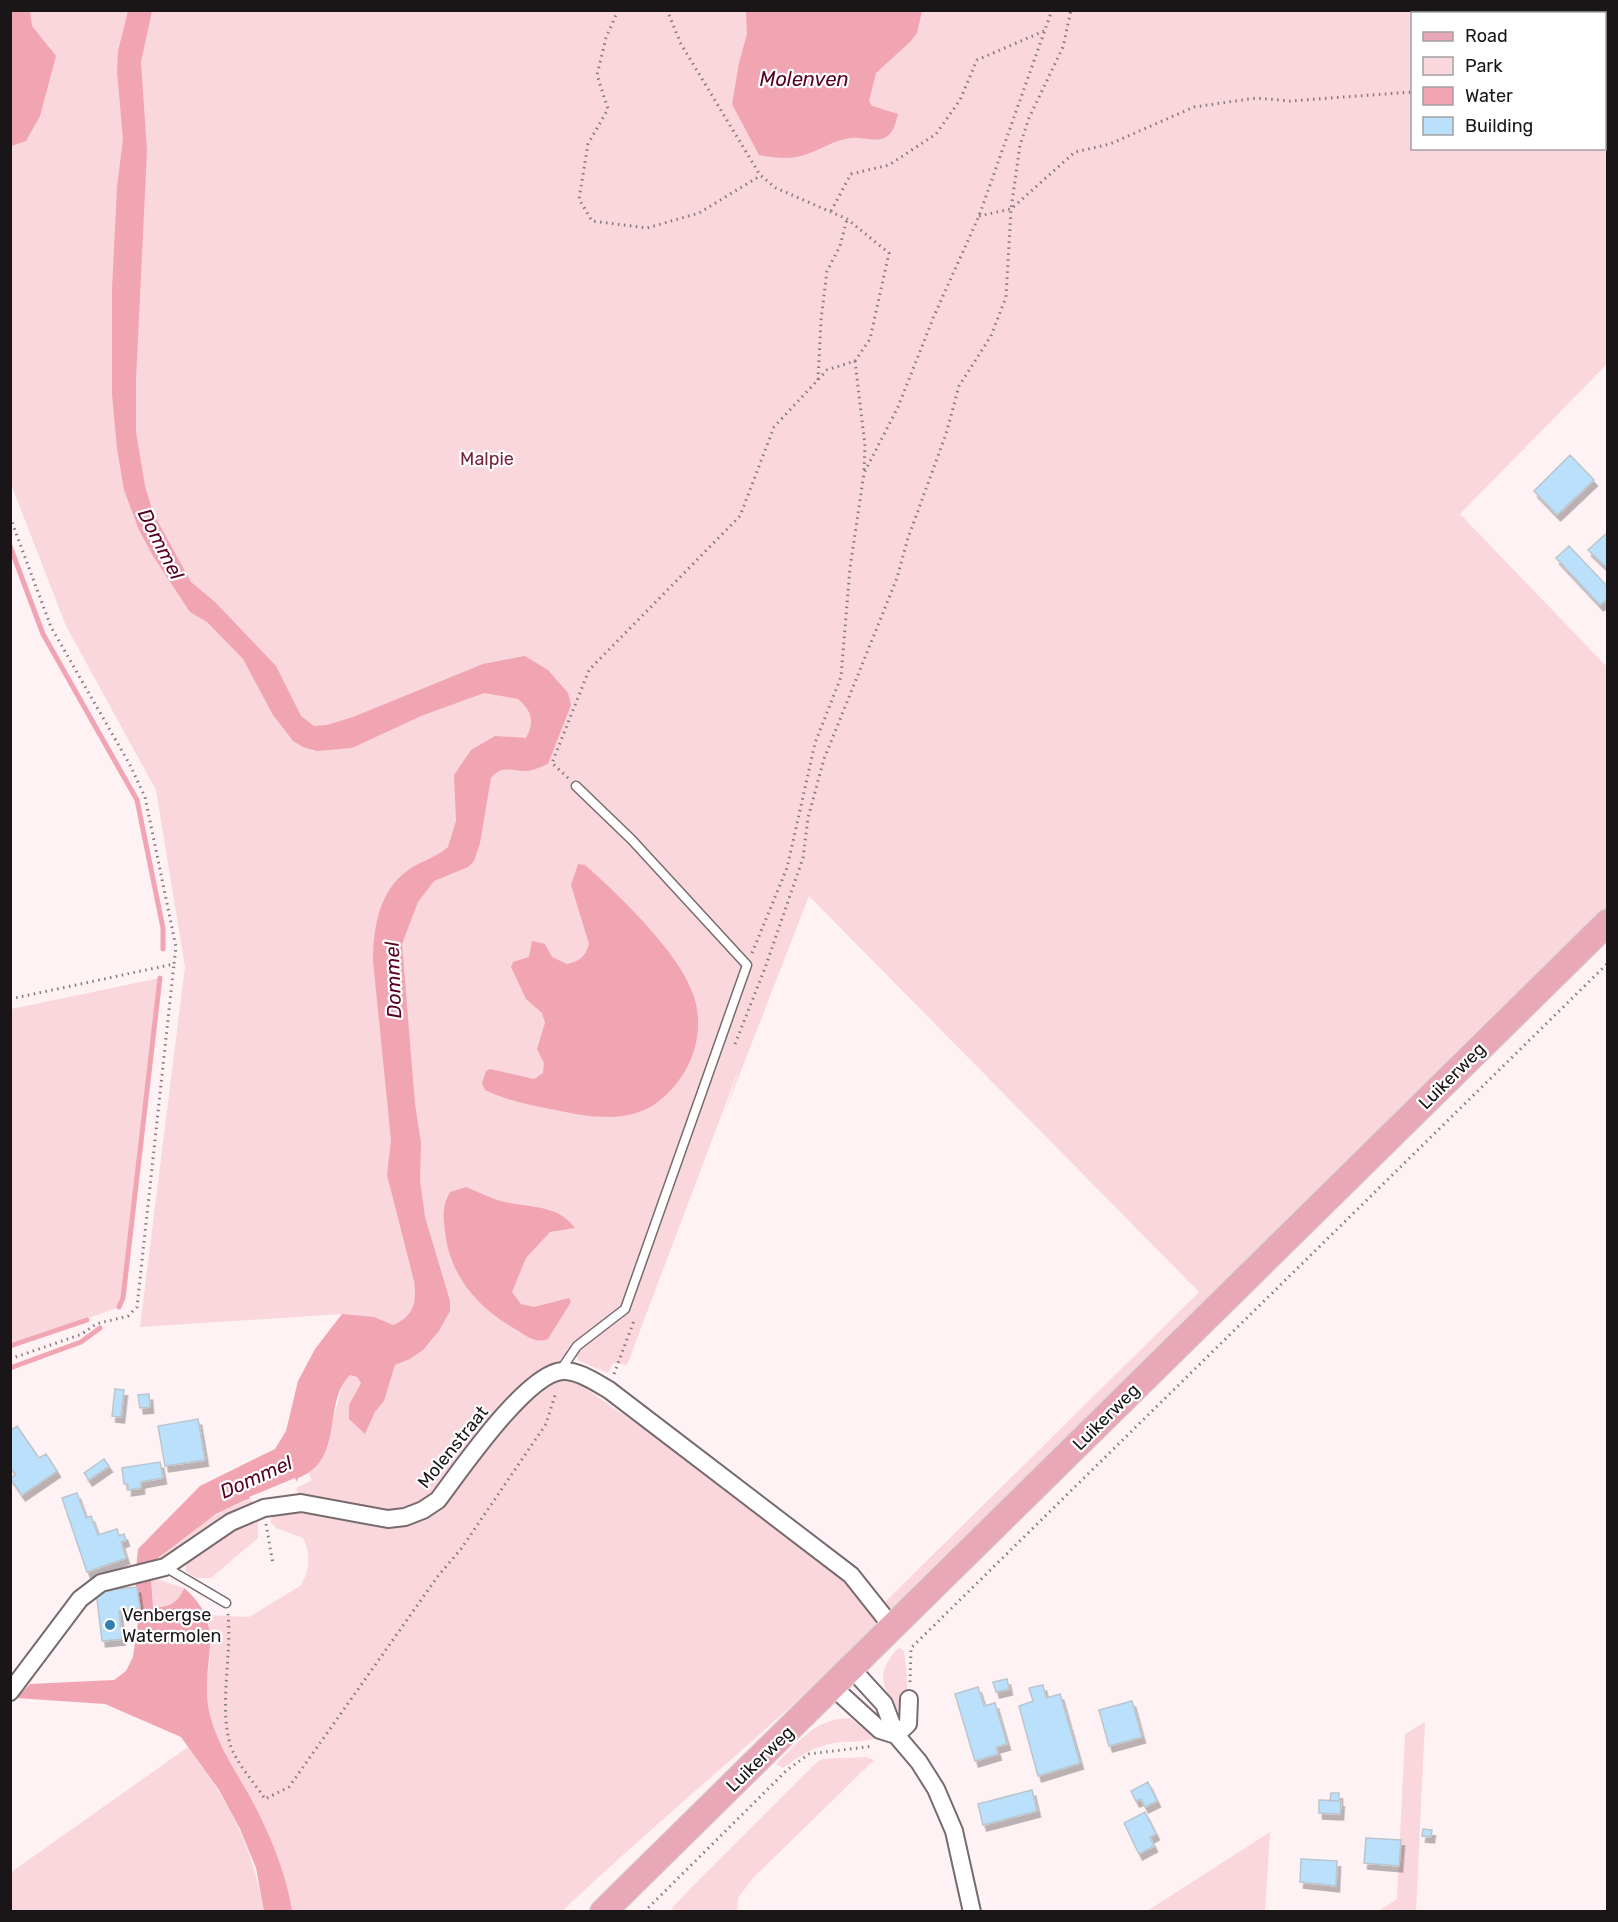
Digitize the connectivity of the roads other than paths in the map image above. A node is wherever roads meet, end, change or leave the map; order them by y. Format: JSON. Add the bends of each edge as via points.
{"nodes":[{"id":1,"x":576,"y":786,"type":"road end"},
{"id":2,"x":1608,"y":922,"type":"edge"},
{"id":3,"x":560,"y":1371,"type":"junction"},
{"id":4,"x":158,"y":1569,"type":"junction"},
{"id":5,"x":226,"y":1603,"type":"road end"},
{"id":6,"x":894,"y":1628,"type":"junction"},
{"id":7,"x":852,"y":1669,"type":"junction"},
{"id":8,"x":16,"y":1686,"type":"edge"},
{"id":9,"x":834,"y":1688,"type":"junction"},
{"id":10,"x":909,"y":1699,"type":"road end"},
{"id":11,"x":896,"y":1735,"type":"junction"},
{"id":12,"x":603,"y":1911,"type":"edge"},
{"id":13,"x":972,"y":1911,"type":"edge"}],
"edges":[{"from":1,"to":3,"type":"lane","via":[[632,840],[747,965],[625,1309],[577,1346]]},
{"from":2,"to":6,"type":"main road","name":"Luikerweg"},
{"from":3,"to":4,"type":"street","name":"Molenstraat","via":[[539,1381],[519,1398],[438,1500],[423,1510],[388,1519],[301,1503],[264,1508],[231,1522]]},
{"from":3,"to":6,"type":"street","via":[[573,1372],[609,1390],[851,1575]]},
{"from":4,"to":5,"type":"lane"},
{"from":4,"to":8,"type":"street","name":"Molenstraat","via":[[101,1583],[80,1599]]},
{"from":6,"to":7,"type":"main road","name":"Luikerweg"},
{"from":7,"to":9,"type":"main road","name":"Luikerweg"},
{"from":7,"to":11,"type":"street","via":[[884,1704]]},
{"from":9,"to":11,"type":"street","via":[[880,1730]]},
{"from":9,"to":12,"type":"main road","name":"Luikerweg"},
{"from":10,"to":11,"type":"street","via":[[908,1724]]},
{"from":11,"to":13,"type":"street","via":[[936,1789],[954,1831]]}]}
